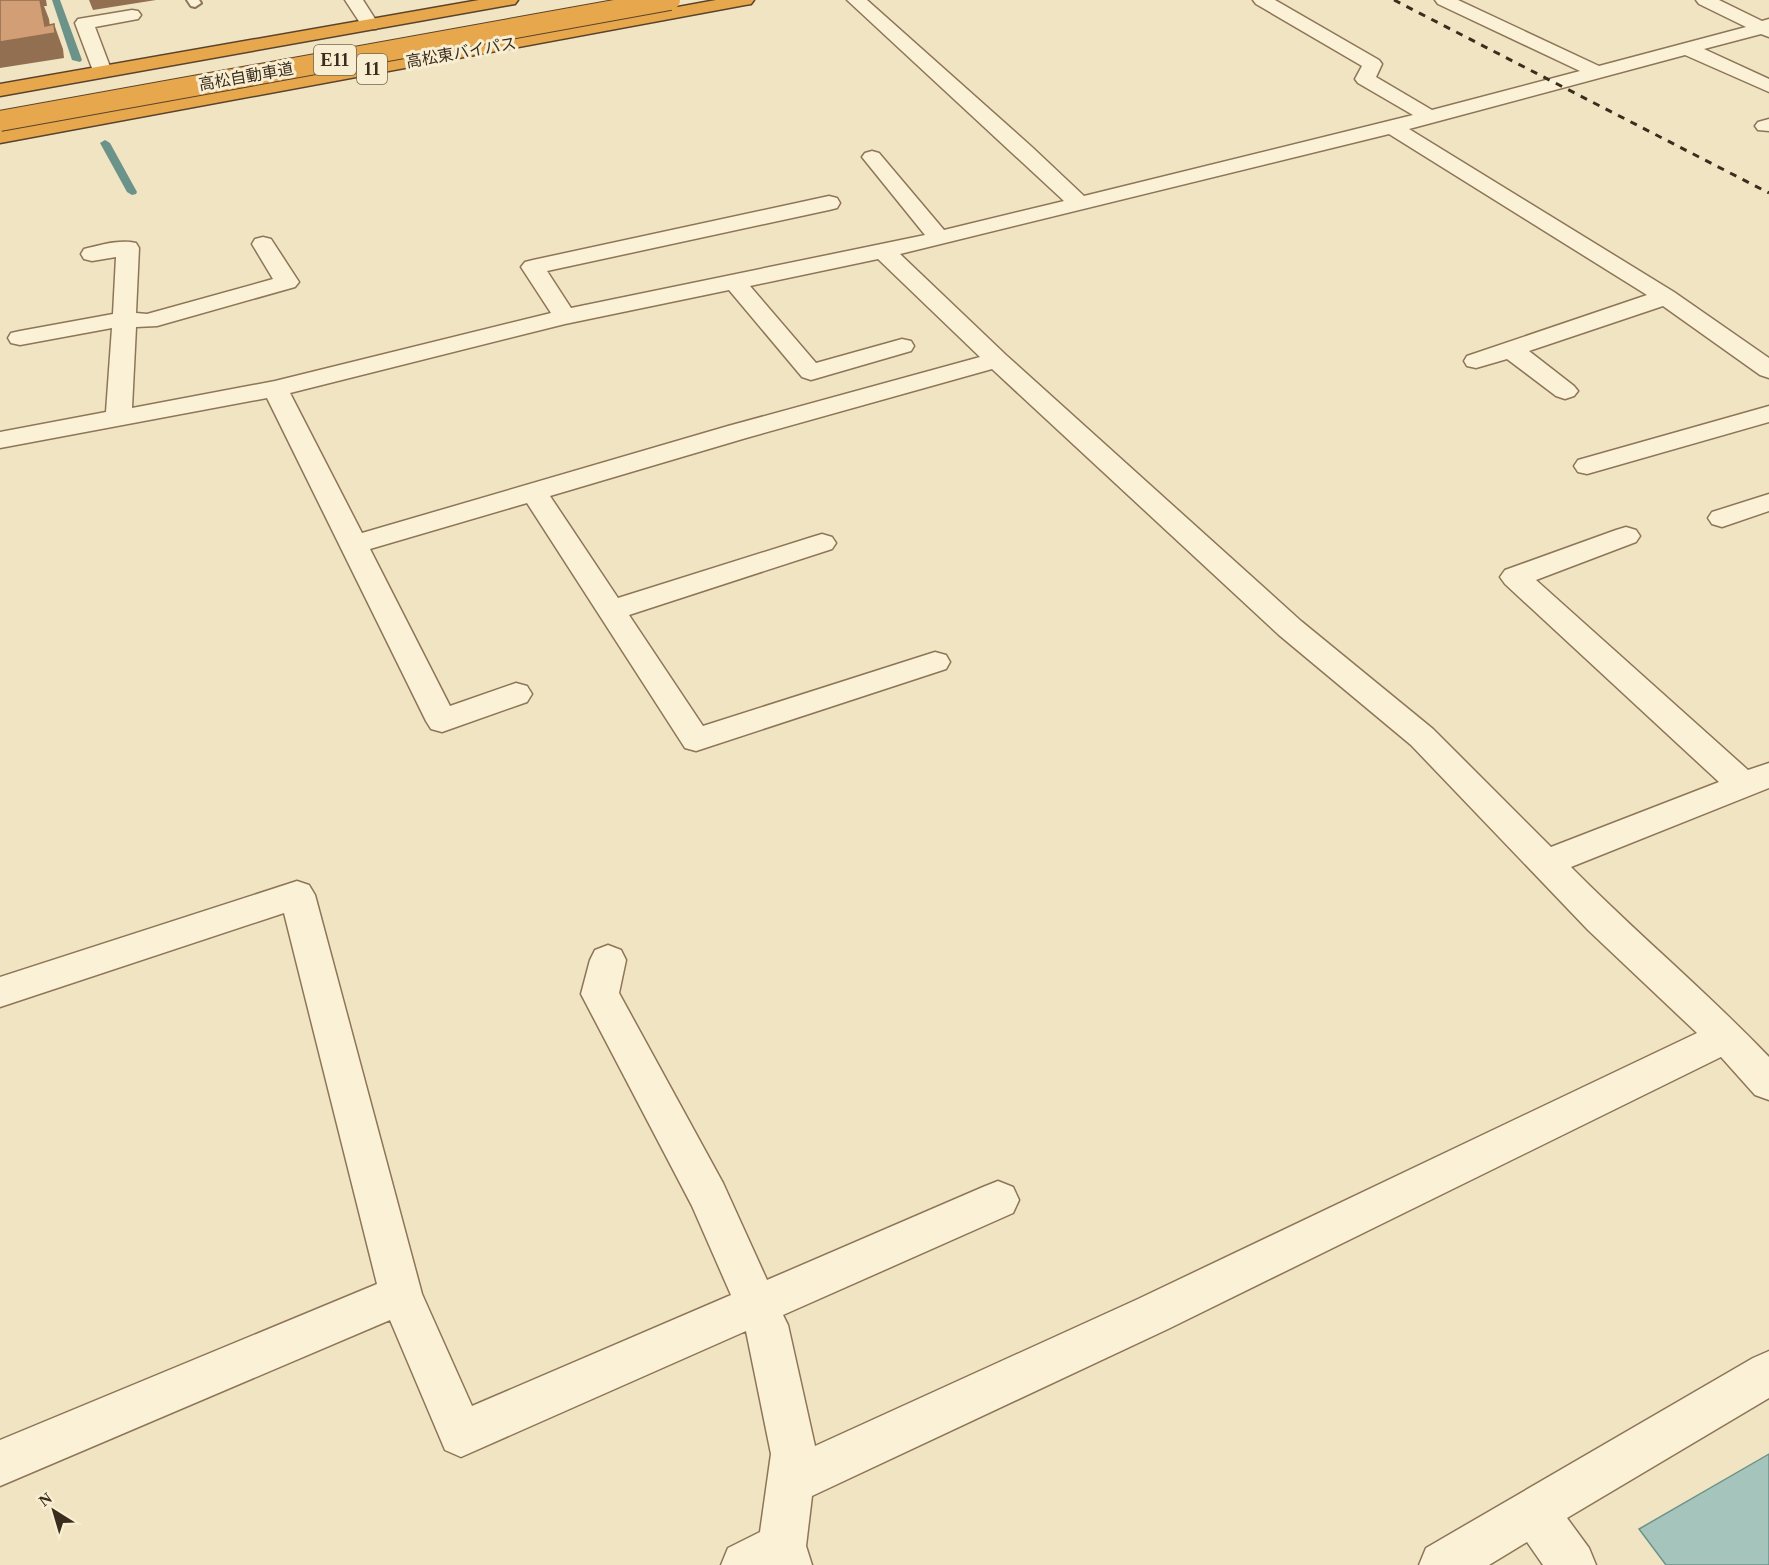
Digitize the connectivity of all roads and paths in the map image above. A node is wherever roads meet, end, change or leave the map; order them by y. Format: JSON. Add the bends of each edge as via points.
{"nodes":[{"id":1,"x":354,"y":0,"type":"edge"},
{"id":2,"x":508,"y":0,"type":"edge"},
{"id":3,"x":568,"y":0,"type":"edge"},
{"id":4,"x":670,"y":0,"type":"edge"},
{"id":5,"x":745,"y":0,"type":"edge"},
{"id":6,"x":855,"y":0,"type":"edge"},
{"id":7,"x":1262,"y":0,"type":"edge"},
{"id":8,"x":1444,"y":0,"type":"edge"},
{"id":9,"x":1705,"y":0,"type":"edge"},
{"id":10,"x":132,"y":15,"type":"dead end"},
{"id":11,"x":369,"y":25,"type":"junction"},
{"id":12,"x":1767,"y":27,"type":"edge"},
{"id":13,"x":1686,"y":48,"type":"junction"},
{"id":14,"x":1595,"y":71,"type":"junction"},
{"id":15,"x":102,"y":72,"type":"junction"},
{"id":16,"x":1769,"y":86,"type":"edge"},
{"id":17,"x":0,"y":90,"type":"edge"},
{"id":18,"x":0,"y":102,"type":"edge"},
{"id":19,"x":1430,"y":117,"type":"junction"},
{"id":20,"x":0,"y":121,"type":"edge"},
{"id":21,"x":1392,"y":127,"type":"junction"},
{"id":22,"x":0,"y":137,"type":"edge"},
{"id":23,"x":872,"y":156,"type":"dead end"},
{"id":24,"x":829,"y":203,"type":"dead end"},
{"id":25,"x":1081,"y":205,"type":"junction"},
{"id":26,"x":939,"y":238,"type":"junction"},
{"id":27,"x":263,"y":244,"type":"dead end"},
{"id":28,"x":883,"y":252,"type":"junction"},
{"id":29,"x":92,"y":254,"type":"dead end"},
{"id":30,"x":734,"y":282,"type":"junction"},
{"id":31,"x":1666,"y":297,"type":"junction"},
{"id":32,"x":564,"y":317,"type":"junction"},
{"id":33,"x":124,"y":319,"type":"junction"},
{"id":34,"x":20,"y":338,"type":"dead end"},
{"id":35,"x":902,"y":346,"type":"dead end"},
{"id":36,"x":1510,"y":349,"type":"junction"},
{"id":37,"x":997,"y":360,"type":"junction"},
{"id":38,"x":1476,"y":361,"type":"dead end"},
{"id":39,"x":1769,"y":369,"type":"edge"},
{"id":40,"x":275,"y":389,"type":"junction"},
{"id":41,"x":1565,"y":391,"type":"dead end"},
{"id":42,"x":1769,"y":414,"type":"edge"},
{"id":43,"x":119,"y":416,"type":"junction"},
{"id":44,"x":0,"y":440,"type":"edge"},
{"id":45,"x":1587,"y":466,"type":"dead end"},
{"id":46,"x":534,"y":492,"type":"junction"},
{"id":47,"x":1769,"y":502,"type":"edge"},
{"id":48,"x":1722,"y":518,"type":"dead end"},
{"id":49,"x":1626,"y":537,"type":"dead end"},
{"id":50,"x":822,"y":543,"type":"dead end"},
{"id":51,"x":353,"y":545,"type":"junction"},
{"id":52,"x":612,"y":610,"type":"junction"},
{"id":53,"x":935,"y":662,"type":"dead end"},
{"id":54,"x":516,"y":694,"type":"dead end"},
{"id":55,"x":1756,"y":780,"type":"edge"},
{"id":56,"x":1546,"y":863,"type":"junction"},
{"id":57,"x":608,"y":960,"type":"dead end"},
{"id":58,"x":0,"y":992,"type":"edge"},
{"id":59,"x":1726,"y":1037,"type":"junction"},
{"id":60,"x":1769,"y":1083,"type":"edge"},
{"id":61,"x":998,"y":1200,"type":"dead end"},
{"id":62,"x":401,"y":1295,"type":"junction"},
{"id":63,"x":758,"y":1305,"type":"junction"},
{"id":64,"x":1769,"y":1373,"type":"edge"},
{"id":65,"x":0,"y":1463,"type":"edge"},
{"id":66,"x":790,"y":1482,"type":"junction"},
{"id":67,"x":1533,"y":1511,"type":"junction"},
{"id":68,"x":772,"y":1559,"type":"edge"},
{"id":69,"x":1443,"y":1565,"type":"edge"},
{"id":70,"x":1572,"y":1565,"type":"edge"}],
"edges":[{"from":1,"to":11,"type":"street"},
{"from":2,"to":11,"type":"highway","number":"11"},
{"from":3,"to":18,"type":"highway","name":"高松自動車道","number":"E11"},
{"from":4,"to":20,"type":"highway","name":"高松自動車道","number":"E11","bridge":true},
{"from":5,"to":22,"type":"highway","name":"高松東バイパス","number":"11"},
{"from":6,"to":25,"type":"street"},
{"from":7,"to":19,"type":"street","via":[[1372,64],[1365,79]]},
{"from":8,"to":14,"type":"street"},
{"from":9,"to":12,"type":"street"},
{"from":10,"to":15,"type":"street","via":[[84,23]]},
{"from":11,"to":15,"type":"highway","number":"11"},
{"from":12,"to":13,"type":"street"},
{"from":13,"to":14,"type":"street"},
{"from":13,"to":16,"type":"street"},
{"from":14,"to":19,"type":"street"},
{"from":15,"to":17,"type":"highway","number":"11"},
{"from":19,"to":21,"type":"street"},
{"from":21,"to":25,"type":"street"},
{"from":21,"to":31,"type":"street"},
{"from":23,"to":26,"type":"street"},
{"from":24,"to":32,"type":"street","via":[[533,267]]},
{"from":25,"to":26,"type":"street"},
{"from":26,"to":28,"type":"street"},
{"from":27,"to":33,"type":"street","via":[[287,282],[148,321]]},
{"from":28,"to":30,"type":"street"},
{"from":28,"to":37,"type":"street"},
{"from":29,"to":33,"type":"street","via":[[128,248]]},
{"from":30,"to":32,"type":"street"},
{"from":30,"to":35,"type":"street","via":[[811,372]]},
{"from":31,"to":36,"type":"street"},
{"from":31,"to":39,"type":"street"},
{"from":32,"to":40,"type":"street"},
{"from":33,"to":34,"type":"street"},
{"from":33,"to":43,"type":"street"},
{"from":36,"to":38,"type":"street"},
{"from":36,"to":41,"type":"street"},
{"from":37,"to":46,"type":"street"},
{"from":37,"to":56,"type":"street","via":[[1290,627],[1422,737]]},
{"from":40,"to":43,"type":"street"},
{"from":40,"to":51,"type":"street"},
{"from":42,"to":45,"type":"street"},
{"from":43,"to":44,"type":"street"},
{"from":46,"to":51,"type":"street"},
{"from":46,"to":52,"type":"street"},
{"from":47,"to":48,"type":"street"},
{"from":49,"to":55,"type":"street","via":[[1515,577]]},
{"from":50,"to":52,"type":"street"},
{"from":51,"to":54,"type":"street","via":[[441,721]]},
{"from":52,"to":53,"type":"street","via":[[696,740]]},
{"from":55,"to":56,"type":"street"},
{"from":56,"to":59,"type":"street"},
{"from":57,"to":63,"type":"street","via":[[600,994],[708,1196]]},
{"from":58,"to":62,"type":"street","via":[[297,895]]},
{"from":59,"to":60,"type":"street"},
{"from":59,"to":66,"type":"street","via":[[1153,1314]]},
{"from":61,"to":63,"type":"street"},
{"from":62,"to":63,"type":"street","via":[[461,1434]]},
{"from":62,"to":65,"type":"street"},
{"from":63,"to":66,"type":"street","via":[[766,1325],[794,1454]]},
{"from":64,"to":67,"type":"street"},
{"from":66,"to":68,"type":"street"},
{"from":67,"to":69,"type":"street"},
{"from":67,"to":70,"type":"street"}]}
